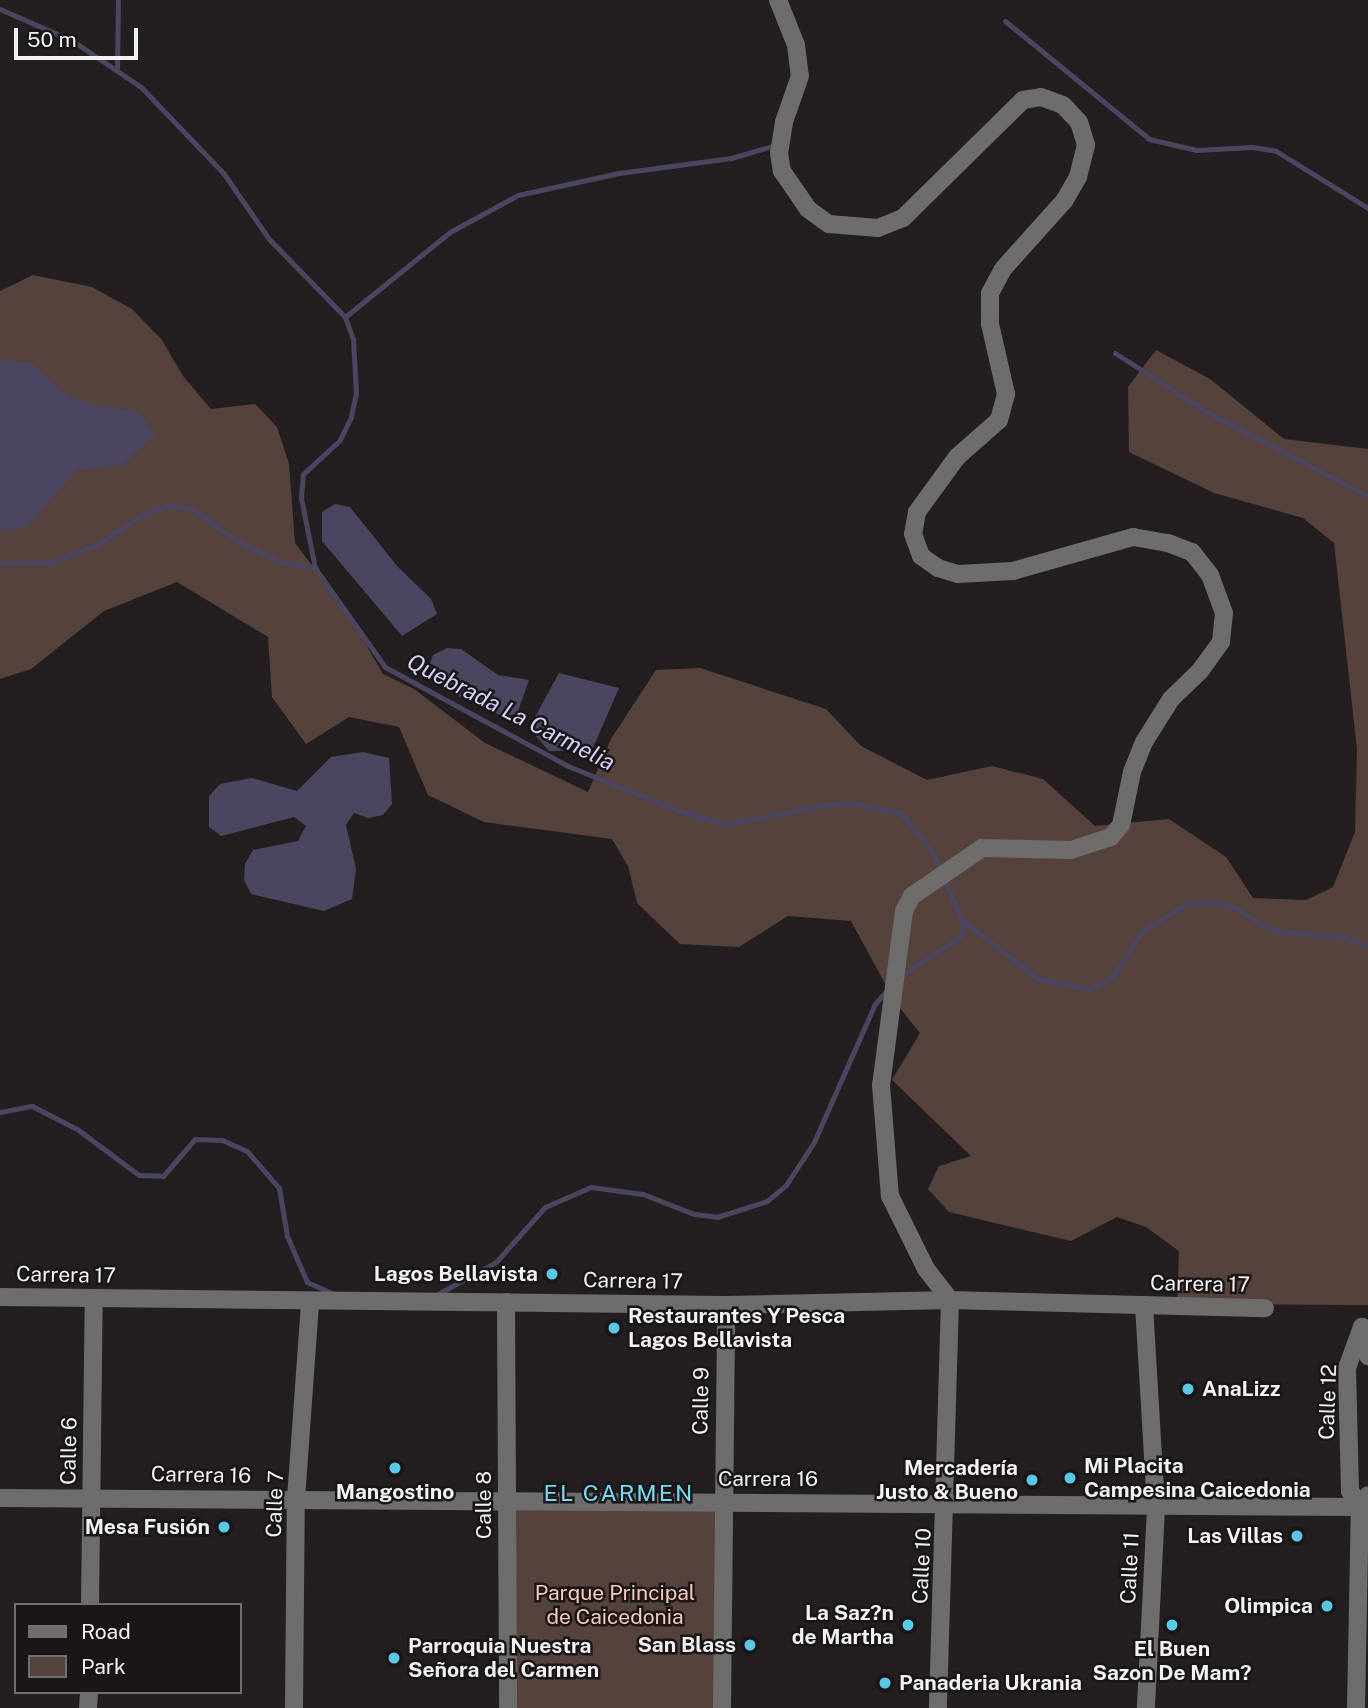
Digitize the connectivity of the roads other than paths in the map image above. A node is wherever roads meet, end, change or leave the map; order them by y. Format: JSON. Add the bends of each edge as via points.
{"nodes":[{"id":1,"x":778,"y":0,"type":"edge"},
{"id":2,"x":0,"y":1297,"type":"edge"},
{"id":3,"x":94,"y":1298,"type":"junction"},
{"id":4,"x":950,"y":1300,"type":"junction"},
{"id":5,"x":310,"y":1302,"type":"junction"},
{"id":6,"x":506,"y":1302,"type":"junction"},
{"id":7,"x":726,"y":1305,"type":"junction"},
{"id":8,"x":1144,"y":1305,"type":"junction"},
{"id":9,"x":1265,"y":1308,"type":"dead end"},
{"id":10,"x":1368,"y":1356,"type":"edge"},
{"id":11,"x":91,"y":1497,"type":"junction"},
{"id":12,"x":0,"y":1498,"type":"edge"},
{"id":13,"x":296,"y":1499,"type":"junction"},
{"id":14,"x":507,"y":1501,"type":"junction"},
{"id":15,"x":722,"y":1501,"type":"junction"},
{"id":16,"x":947,"y":1503,"type":"junction"},
{"id":17,"x":1365,"y":1503,"type":"edge"},
{"id":18,"x":1156,"y":1507,"type":"junction"},
{"id":19,"x":90,"y":1603,"type":"edge"},
{"id":20,"x":294,"y":1708,"type":"edge"},
{"id":21,"x":508,"y":1708,"type":"edge"},
{"id":22,"x":722,"y":1708,"type":"edge"},
{"id":23,"x":938,"y":1708,"type":"edge"},
{"id":24,"x":1146,"y":1708,"type":"edge"},
{"id":25,"x":1356,"y":1708,"type":"edge"}],
"edges":[{"from":1,"to":4,"type":"street","via":[[796,45],[800,76],[781,143],[782,171],[808,209],[829,224],[878,228],[903,218],[1023,100],[1041,97],[1063,105],[1079,122],[1086,145],[1078,177],[1063,201],[1003,269],[990,293],[990,324],[1006,394],[999,420],[957,457],[922,503],[913,534],[921,556],[938,568],[972,573],[1013,571],[1133,537],[1168,542],[1192,552],[1210,575],[1224,613],[1221,642],[1171,699],[1144,742],[1132,772],[1121,825],[1111,836],[1071,850],[982,848],[912,896],[904,911],[881,1085],[890,1195],[926,1269]]},
{"from":2,"to":3,"type":"street","name":"Carrera 17"},
{"from":3,"to":5,"type":"street","name":"Carrera 17"},
{"from":3,"to":11,"type":"street","name":"Calle 6"},
{"from":4,"to":7,"type":"street","name":"Carrera 17"},
{"from":4,"to":8,"type":"street","name":"Carrera 17"},
{"from":4,"to":16,"type":"street","name":"Calle 10"},
{"from":5,"to":6,"type":"street","name":"Carrera 17"},
{"from":5,"to":13,"type":"street","name":"Calle 7"},
{"from":6,"to":7,"type":"street","name":"Carrera 17"},
{"from":6,"to":14,"type":"street","name":"Calle 8"},
{"from":7,"to":15,"type":"street","name":"Calle 9"},
{"from":8,"to":9,"type":"street","name":"Carrera 17"},
{"from":8,"to":18,"type":"street","name":"Calle 11"},
{"from":10,"to":17,"type":"street","name":"Calle 12","via":[[1362,1327],[1348,1368],[1350,1491]]},
{"from":11,"to":12,"type":"street","name":"Carrera 16"},
{"from":11,"to":13,"type":"street","name":"Carrera 16"},
{"from":11,"to":19,"type":"street","name":"Calle 6"},
{"from":13,"to":14,"type":"street","name":"Carrera 16"},
{"from":13,"to":20,"type":"street","name":"Calle 7"},
{"from":14,"to":15,"type":"street","name":"Carrera 16"},
{"from":14,"to":21,"type":"street","name":"Calle 8"},
{"from":15,"to":16,"type":"street","name":"Carrera 16"},
{"from":15,"to":22,"type":"street","name":"Calle 9"},
{"from":16,"to":18,"type":"street","name":"Carrera 16"},
{"from":16,"to":23,"type":"street","name":"Calle 10"},
{"from":17,"to":18,"type":"street","name":"Carrera 16"},
{"from":17,"to":25,"type":"street","name":"Calle 12"},
{"from":18,"to":24,"type":"street","name":"Calle 11"}]}
